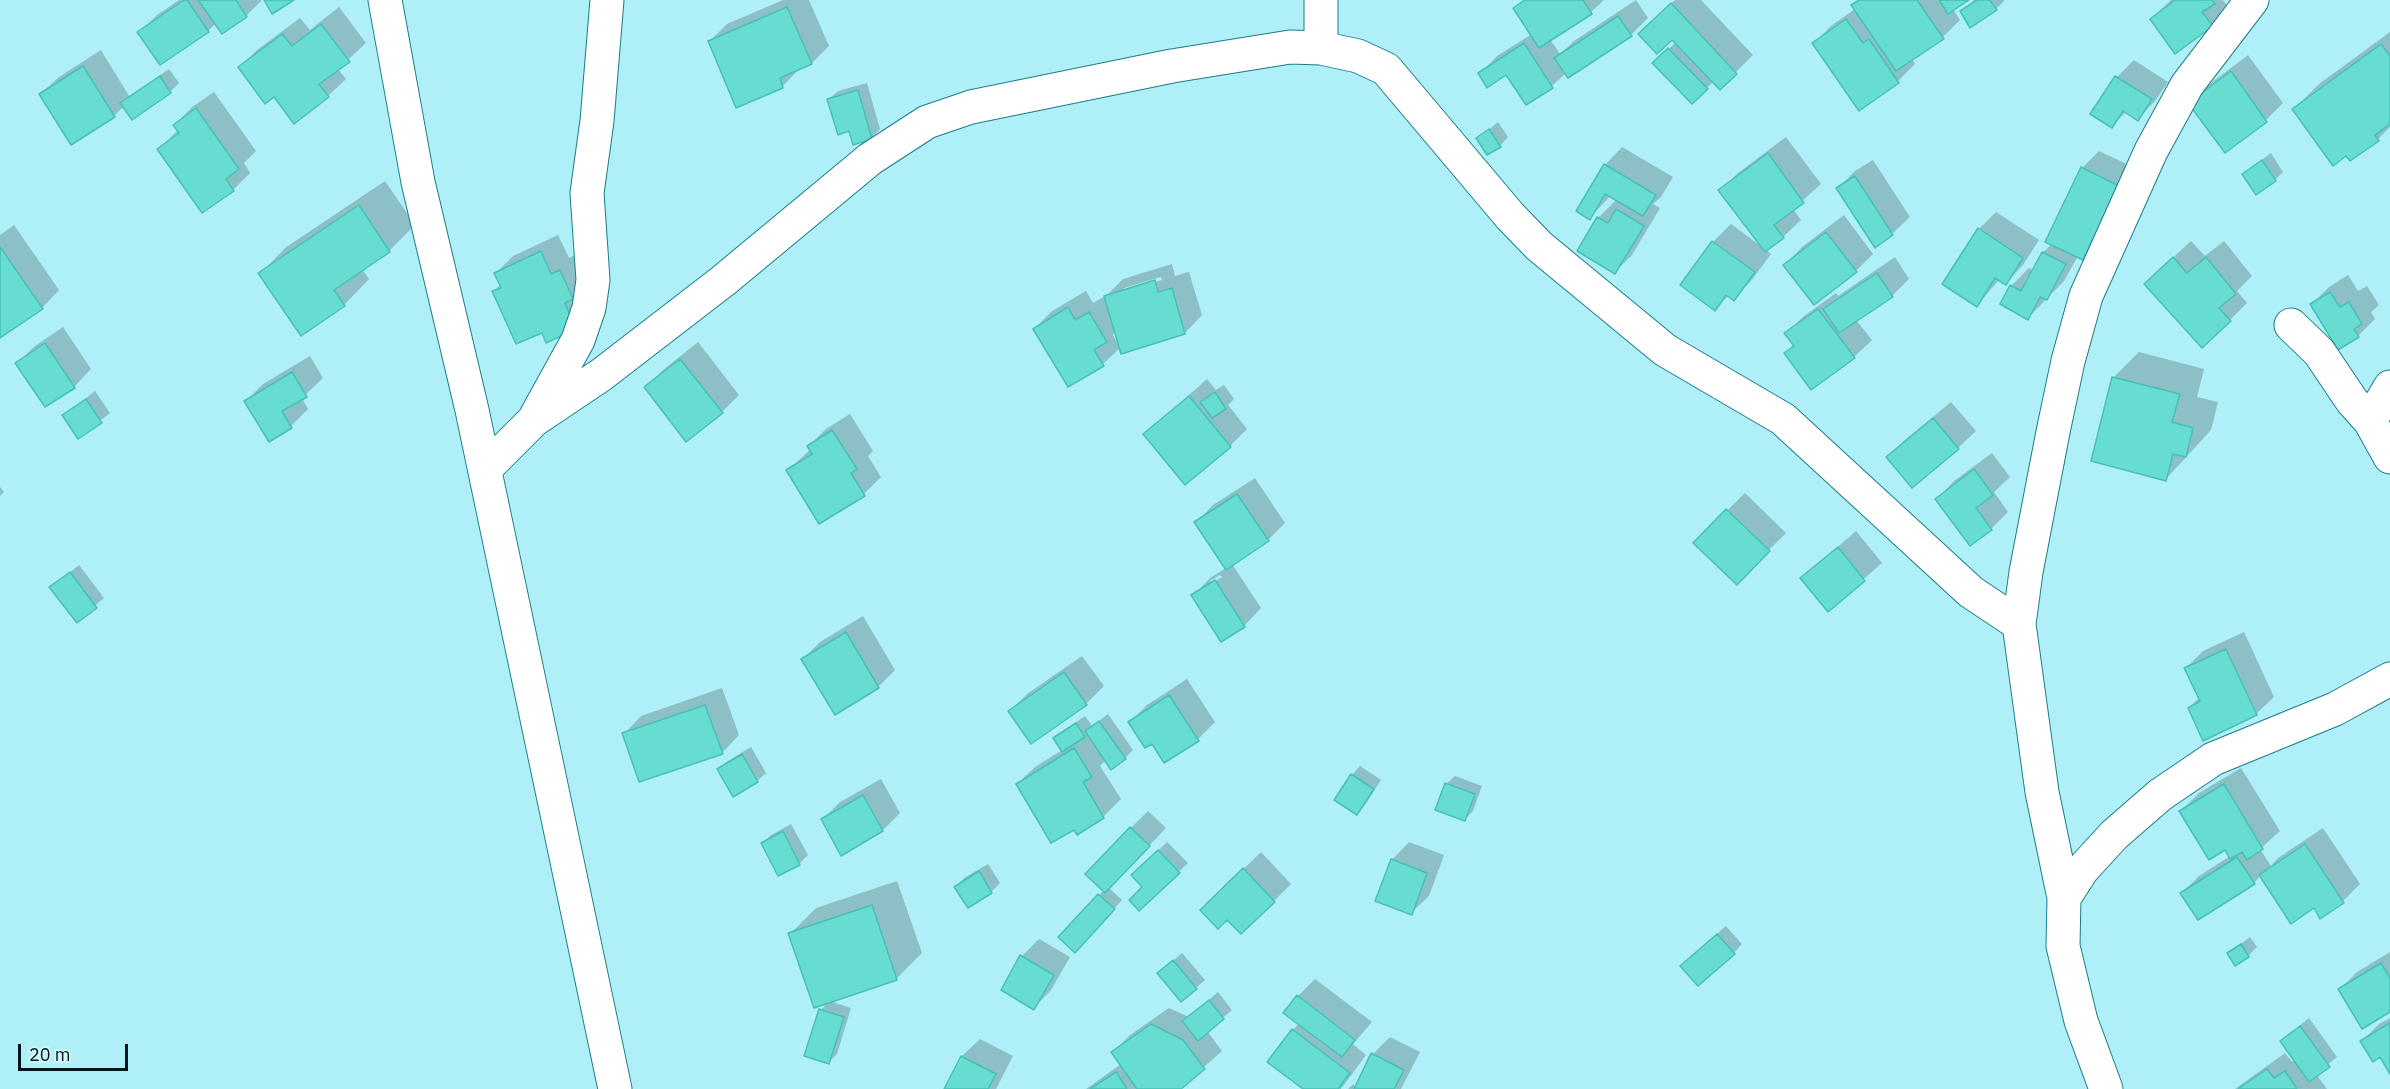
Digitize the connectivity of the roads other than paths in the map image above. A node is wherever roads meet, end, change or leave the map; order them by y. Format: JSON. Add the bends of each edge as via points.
{"nodes":[{"id":1,"x":385,"y":0,"type":"edge"},
{"id":2,"x":607,"y":0,"type":"edge"},
{"id":3,"x":1321,"y":0,"type":"edge"},
{"id":4,"x":2252,"y":0,"type":"edge"},
{"id":5,"x":1321,"y":48,"type":"junction"},
{"id":6,"x":2291,"y":325,"type":"dead end"},
{"id":7,"x":2390,"y":387,"type":"edge"},
{"id":8,"x":534,"y":420,"type":"junction"},
{"id":9,"x":2370,"y":421,"type":"junction"},
{"id":10,"x":2390,"y":457,"type":"edge"},
{"id":11,"x":485,"y":469,"type":"junction"},
{"id":12,"x":2019,"y":624,"type":"junction"},
{"id":13,"x":2390,"y":679,"type":"edge"},
{"id":14,"x":2064,"y":898,"type":"junction"},
{"id":15,"x":615,"y":1089,"type":"edge"},
{"id":16,"x":2106,"y":1089,"type":"edge"}],
"edges":[{"from":1,"to":11,"type":"street","via":[[418,182]]},
{"from":2,"to":8,"type":"street","via":[[587,193],[593,280],[589,308],[578,340]]},
{"from":3,"to":5,"type":"street"},
{"from":4,"to":12,"type":"street","via":[[2182,94],[2151,151],[2086,296],[2053,432]]},
{"from":5,"to":8,"type":"street","via":[[1290,47],[1161,68],[971,107],[927,122],[870,159],[723,281],[601,375]]},
{"from":5,"to":12,"type":"street","via":[[1358,56],[1386,69],[1539,246],[1665,350],[1783,419],[1971,592]]},
{"from":6,"to":9,"type":"street","via":[[2319,352],[2352,402]]},
{"from":7,"to":9,"type":"street"},
{"from":8,"to":11,"type":"street"},
{"from":9,"to":10,"type":"street"},
{"from":11,"to":15,"type":"street"},
{"from":12,"to":14,"type":"street","via":[[2042,792]]},
{"from":13,"to":14,"type":"street","via":[[2335,710],[2213,759],[2160,795],[2114,835],[2082,870]]},
{"from":14,"to":16,"type":"street","via":[[2063,946],[2081,1021]]}]}
